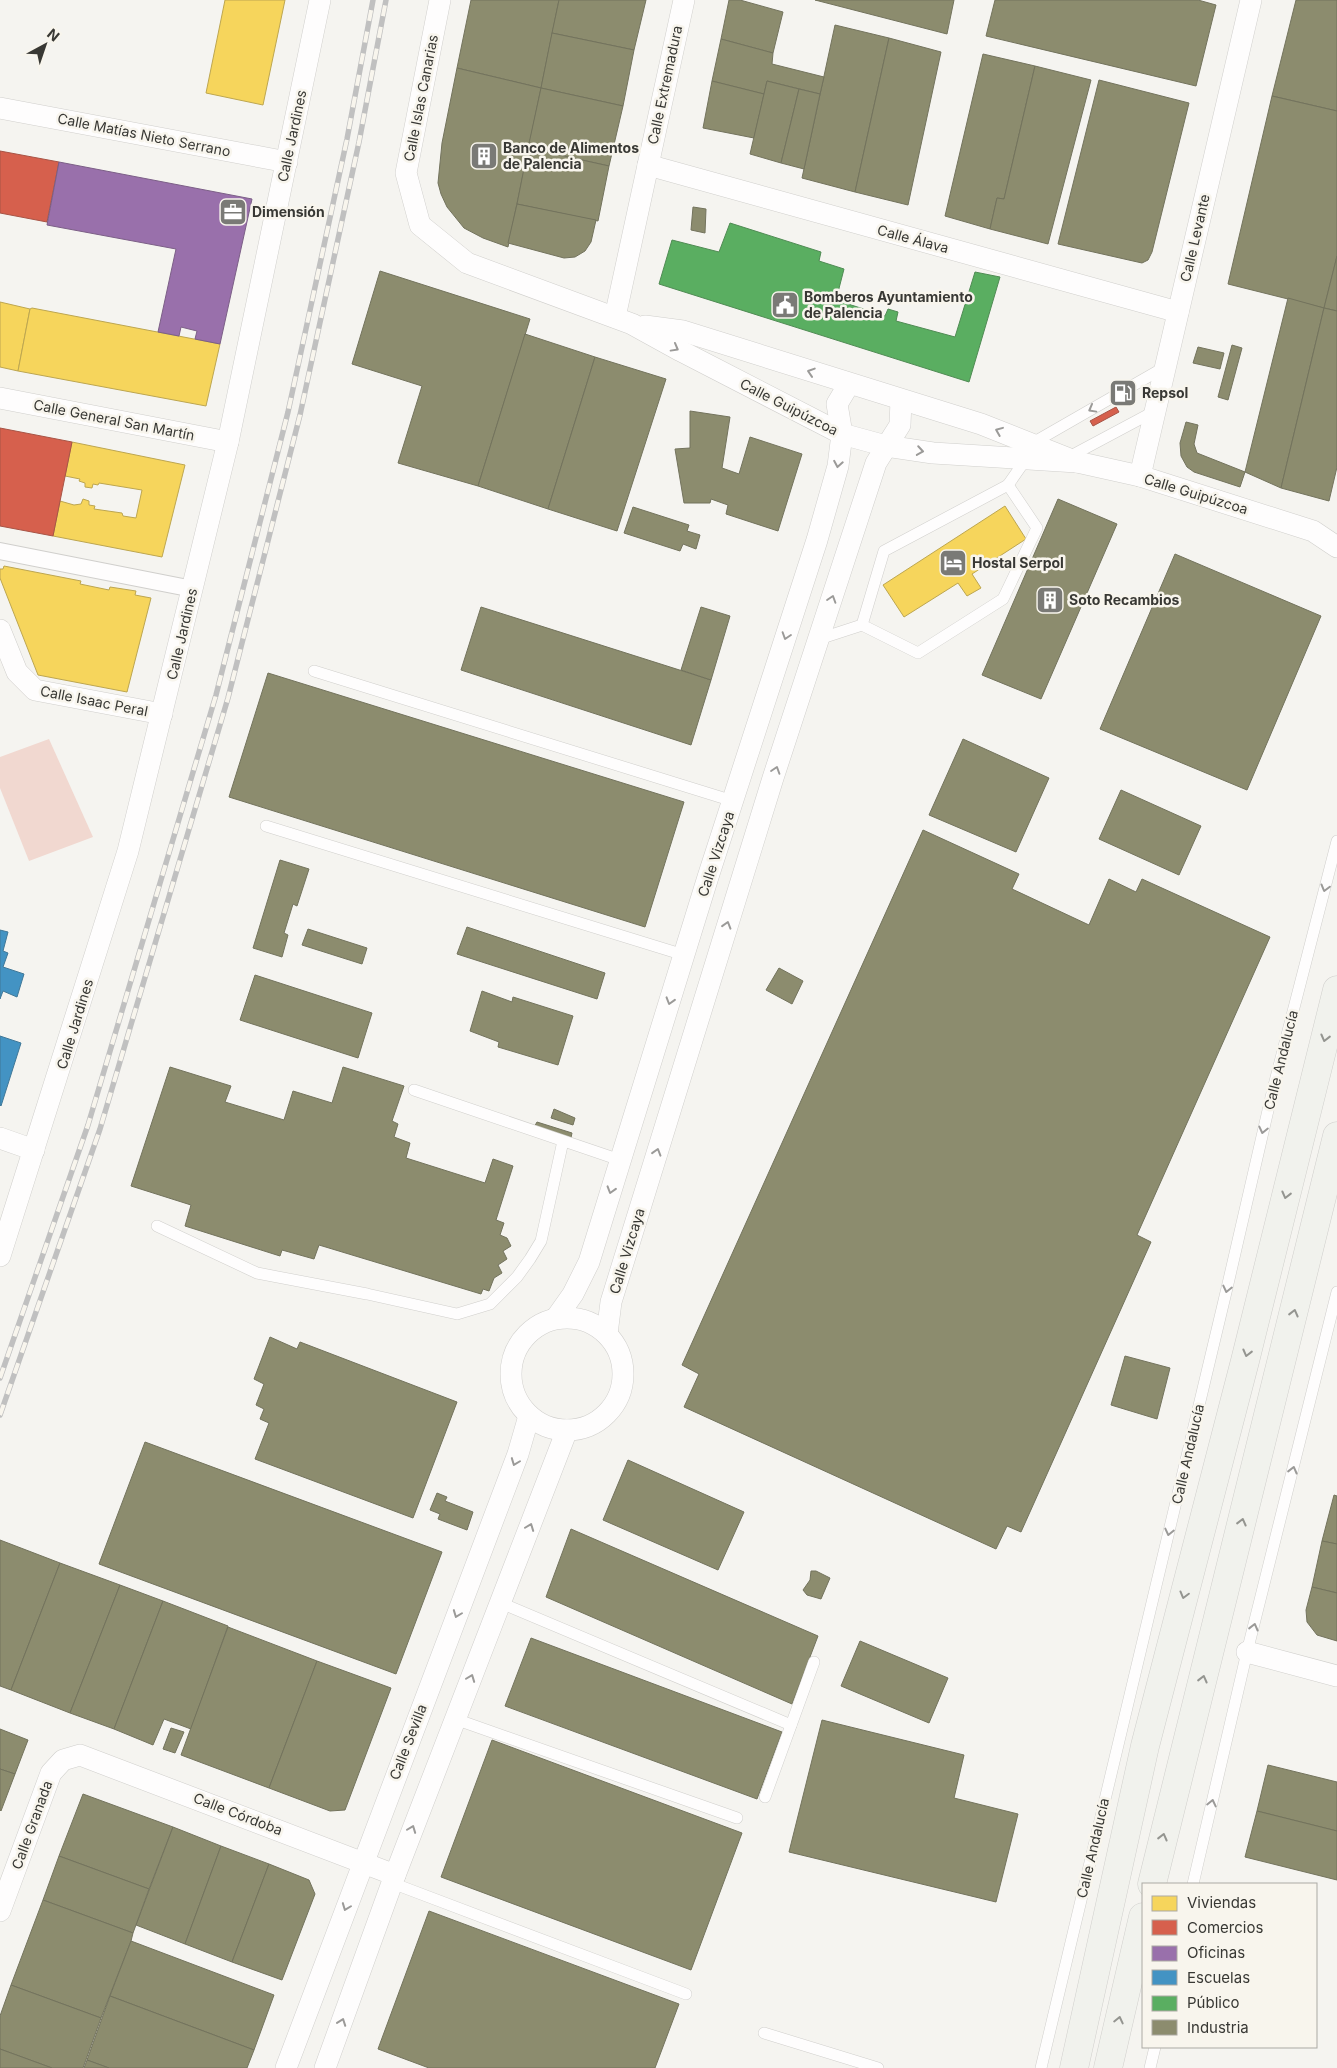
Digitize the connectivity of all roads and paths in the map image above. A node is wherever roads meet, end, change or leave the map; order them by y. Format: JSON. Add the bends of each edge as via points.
{"nodes":[{"id":1,"x":320,"y":0,"type":"edge"},
{"id":2,"x":440,"y":0,"type":"edge"},
{"id":3,"x":684,"y":0,"type":"edge"},
{"id":4,"x":1251,"y":0,"type":"edge"},
{"id":5,"x":0,"y":108,"type":"edge"},
{"id":6,"x":287,"y":162,"type":"junction"},
{"id":7,"x":648,"y":165,"type":"junction"},
{"id":8,"x":420,"y":225,"type":"joint"},
{"id":9,"x":1178,"y":312,"type":"junction"},
{"id":10,"x":624,"y":321,"type":"junction"},
{"id":11,"x":1165,"y":368,"type":"junction"},
{"id":12,"x":849,"y":384,"type":"junction"},
{"id":13,"x":0,"y":398,"type":"edge"},
{"id":14,"x":902,"y":400,"type":"junction"},
{"id":15,"x":1155,"y":411,"type":"junction"},
{"id":16,"x":842,"y":434,"type":"junction"},
{"id":17,"x":228,"y":442,"type":"junction"},
{"id":18,"x":886,"y":446,"type":"junction"},
{"id":19,"x":1028,"y":451,"type":"junction"},
{"id":20,"x":1072,"y":460,"type":"junction"},
{"id":21,"x":1140,"y":476,"type":"junction"},
{"id":22,"x":1008,"y":485,"type":"junction"},
{"id":23,"x":1337,"y":529,"type":"edge"},
{"id":24,"x":1313,"y":531,"type":"junction"},
{"id":25,"x":1337,"y":547,"type":"edge"},
{"id":26,"x":0,"y":551,"type":"edge"},
{"id":27,"x":193,"y":589,"type":"junction"},
{"id":28,"x":862,"y":625,"type":"junction"},
{"id":29,"x":0,"y":630,"type":"edge"},
{"id":30,"x":819,"y":639,"type":"junction"},
{"id":31,"x":314,"y":671,"type":"dead end"},
{"id":32,"x":162,"y":714,"type":"junction"},
{"id":33,"x":733,"y":801,"type":"junction"},
{"id":34,"x":266,"y":826,"type":"dead end"},
{"id":35,"x":1337,"y":841,"type":"edge"},
{"id":36,"x":684,"y":955,"type":"junction"},
{"id":37,"x":713,"y":972,"type":"junction"},
{"id":38,"x":1337,"y":990,"type":"edge"},
{"id":39,"x":414,"y":1090,"type":"dead end"},
{"id":40,"x":1337,"y":1136,"type":"edge"},
{"id":41,"x":0,"y":1138,"type":"edge"},
{"id":42,"x":563,"y":1141,"type":"junction"},
{"id":43,"x":34,"y":1150,"type":"junction"},
{"id":44,"x":620,"y":1160,"type":"junction"},
{"id":45,"x":157,"y":1226,"type":"dead end"},
{"id":46,"x":0,"y":1256,"type":"edge"},
{"id":47,"x":1337,"y":1292,"type":"edge"},
{"id":48,"x":556,"y":1318,"type":"junction"},
{"id":49,"x":607,"y":1334,"type":"junction"},
{"id":50,"x":529,"y":1416,"type":"junction"},
{"id":51,"x":567,"y":1430,"type":"junction"},
{"id":52,"x":501,"y":1603,"type":"junction"},
{"id":53,"x":1247,"y":1652,"type":"junction"},
{"id":54,"x":814,"y":1662,"type":"dead end"},
{"id":55,"x":1337,"y":1676,"type":"edge"},
{"id":56,"x":455,"y":1719,"type":"junction"},
{"id":57,"x":791,"y":1725,"type":"junction"},
{"id":58,"x":80,"y":1755,"type":"joint"},
{"id":59,"x":764,"y":1797,"type":"dead end"},
{"id":60,"x":737,"y":1818,"type":"dead end"},
{"id":61,"x":363,"y":1862,"type":"junction"},
{"id":62,"x":393,"y":1879,"type":"junction"},
{"id":63,"x":1152,"y":1883,"type":"edge"},
{"id":64,"x":1193,"y":1883,"type":"edge"},
{"id":65,"x":0,"y":1911,"type":"edge"},
{"id":66,"x":1142,"y":1921,"type":"edge"},
{"id":67,"x":686,"y":1994,"type":"dead end"},
{"id":68,"x":764,"y":2033,"type":"dead end"},
{"id":69,"x":1155,"y":2048,"type":"edge"},
{"id":70,"x":286,"y":2068,"type":"edge"},
{"id":71,"x":325,"y":2068,"type":"edge"},
{"id":72,"x":878,"y":2068,"type":"edge"},
{"id":73,"x":1040,"y":2068,"type":"edge"},
{"id":74,"x":1074,"y":2068,"type":"edge"},
{"id":75,"x":1108,"y":2068,"type":"edge"},
{"id":76,"x":1150,"y":2068,"type":"edge"}],
"edges":[{"from":1,"to":6,"type":"street","name":"Calle Jardines"},
{"from":2,"to":8,"type":"street","name":"Calle Islas Canarias","via":[[406,173]]},
{"from":3,"to":7,"type":"street","name":"Calle Extremadura"},
{"from":4,"to":9,"type":"street","name":"Calle Levante"},
{"from":5,"to":6,"type":"street","name":"Calle Matías Nieto Serrano"},
{"from":6,"to":17,"type":"street","name":"Calle Jardines"},
{"from":7,"to":9,"type":"street","name":"Calle Álava"},
{"from":7,"to":10,"type":"street","name":"Calle Extremadura"},
{"from":8,"to":10,"type":"street","name":"Calle Guipúzcoa","via":[[467,263]]},
{"from":9,"to":11,"type":"street","name":"Calle Levante"},
{"from":12,"to":10,"type":"street","name":"Calle Guipúzcoa","one_way":true,"via":[[683,331]]},
{"from":10,"to":16,"type":"street","name":"Calle Guipúzcoa","one_way":true},
{"from":11,"to":15,"type":"street","name":"Calle Levante"},
{"from":11,"to":19,"type":"lane","one_way":true},
{"from":12,"to":14,"type":"street","name":"Calle Guipúzcoa"},
{"from":12,"to":16,"type":"street","name":"Calle Vizcaya","via":[[837,404]]},
{"from":13,"to":17,"type":"street","name":"Calle General San Martín"},
{"from":14,"to":18,"type":"street","name":"Calle Vizcaya","via":[[900,425]]},
{"from":19,"to":14,"type":"street","name":"Calle Guipúzcoa","one_way":true,"via":[[981,424]]},
{"from":15,"to":20,"type":"lane"},
{"from":15,"to":21,"type":"street","name":"Calle Levante"},
{"from":16,"to":18,"type":"street","name":"Calle Guipúzcoa"},
{"from":16,"to":33,"type":"street","name":"Calle Vizcaya","one_way":true,"via":[[838,466],[818,540]]},
{"from":17,"to":27,"type":"street","name":"Calle Jardines"},
{"from":18,"to":19,"type":"street","name":"Calle Guipúzcoa","one_way":true,"via":[[933,454]]},
{"from":30,"to":18,"type":"street","name":"Calle Vizcaya","one_way":true,"via":[[876,463]]},
{"from":19,"to":20,"type":"street","name":"Calle Guipúzcoa"},
{"from":19,"to":22,"type":"lane"},
{"from":20,"to":21,"type":"street","name":"Calle Guipúzcoa"},
{"from":21,"to":24,"type":"street","name":"Calle Guipúzcoa"},
{"from":22,"to":28,"type":"lane","via":[[884,551]]},
{"from":22,"to":28,"type":"lane","via":[[1037,528],[1003,599],[918,653]]},
{"from":23,"to":24,"type":"street","name":"Calle Guipúzcoa"},
{"from":24,"to":25,"type":"street","name":"Calle Guipúzcoa"},
{"from":26,"to":27,"type":"street"},
{"from":27,"to":32,"type":"street","name":"Calle Jardines"},
{"from":28,"to":30,"type":"lane"},
{"from":29,"to":32,"type":"street","name":"Calle Isaac Peral","via":[[17,672],[35,690]]},
{"from":37,"to":30,"type":"street","name":"Calle Vizcaya","one_way":true},
{"from":31,"to":33,"type":"lane"},
{"from":32,"to":43,"type":"street","name":"Calle Jardines","via":[[128,851]]},
{"from":33,"to":36,"type":"street","name":"Calle Vizcaya"},
{"from":34,"to":36,"type":"lane"},
{"from":35,"to":73,"type":"lane","name":"Calle Andalucía","one_way":true,"via":[[1272,1093]]},
{"from":36,"to":37,"type":"street"},
{"from":36,"to":44,"type":"street","name":"Calle Vizcaya","one_way":true},
{"from":49,"to":37,"type":"street","name":"Calle Vizcaya","one_way":true,"via":[[611,1302]]},
{"from":38,"to":74,"type":"main road","name":"Calle Andalucía","one_way":true,"via":[[1145,1746]]},
{"from":39,"to":42,"type":"lane"},
{"from":63,"to":40,"type":"main road","one_way":true},
{"from":41,"to":43,"type":"street"},
{"from":42,"to":44,"type":"lane"},
{"from":42,"to":45,"type":"lane","via":[[541,1241],[530,1259],[490,1304],[457,1314],[258,1273]]},
{"from":43,"to":46,"type":"street","name":"Calle Jardines"},
{"from":44,"to":48,"type":"street","name":"Calle Vizcaya","one_way":true,"via":[[589,1262]]},
{"from":53,"to":47,"type":"lane","one_way":true},
{"from":48,"to":49,"type":"street","via":[[582,1319]]},
{"from":48,"to":50,"type":"street","via":[[530,1330],[513,1356],[510,1377],[513,1392]]},
{"from":49,"to":51,"type":"street","via":[[616,1346],[622,1364],[622,1382],[617,1399],[610,1411],[593,1424]]},
{"from":50,"to":51,"type":"street","via":[[542,1424]]},
{"from":50,"to":61,"type":"street","name":"Calle Sevilla","one_way":true,"via":[[518,1454]]},
{"from":52,"to":51,"type":"street","one_way":true},
{"from":56,"to":52,"type":"street","one_way":true},
{"from":52,"to":57,"type":"lane"},
{"from":53,"to":55,"type":"street"},
{"from":64,"to":53,"type":"lane","one_way":true},
{"from":54,"to":57,"type":"lane"},
{"from":56,"to":60,"type":"lane"},
{"from":62,"to":56,"type":"street","one_way":true},
{"from":57,"to":59,"type":"lane"},
{"from":58,"to":61,"type":"street","name":"Calle Córdoba"},
{"from":58,"to":65,"type":"street","name":"Calle Granada","via":[[63,1760],[51,1773]]},
{"from":61,"to":62,"type":"street","name":"Calle Córdoba"},
{"from":61,"to":70,"type":"street","name":"Calle Sevilla","one_way":true},
{"from":62,"to":67,"type":"lane"},
{"from":71,"to":62,"type":"street","one_way":true},
{"from":75,"to":66,"type":"main road","one_way":true},
{"from":68,"to":72,"type":"lane"},
{"from":69,"to":76,"type":"lane"}]}
